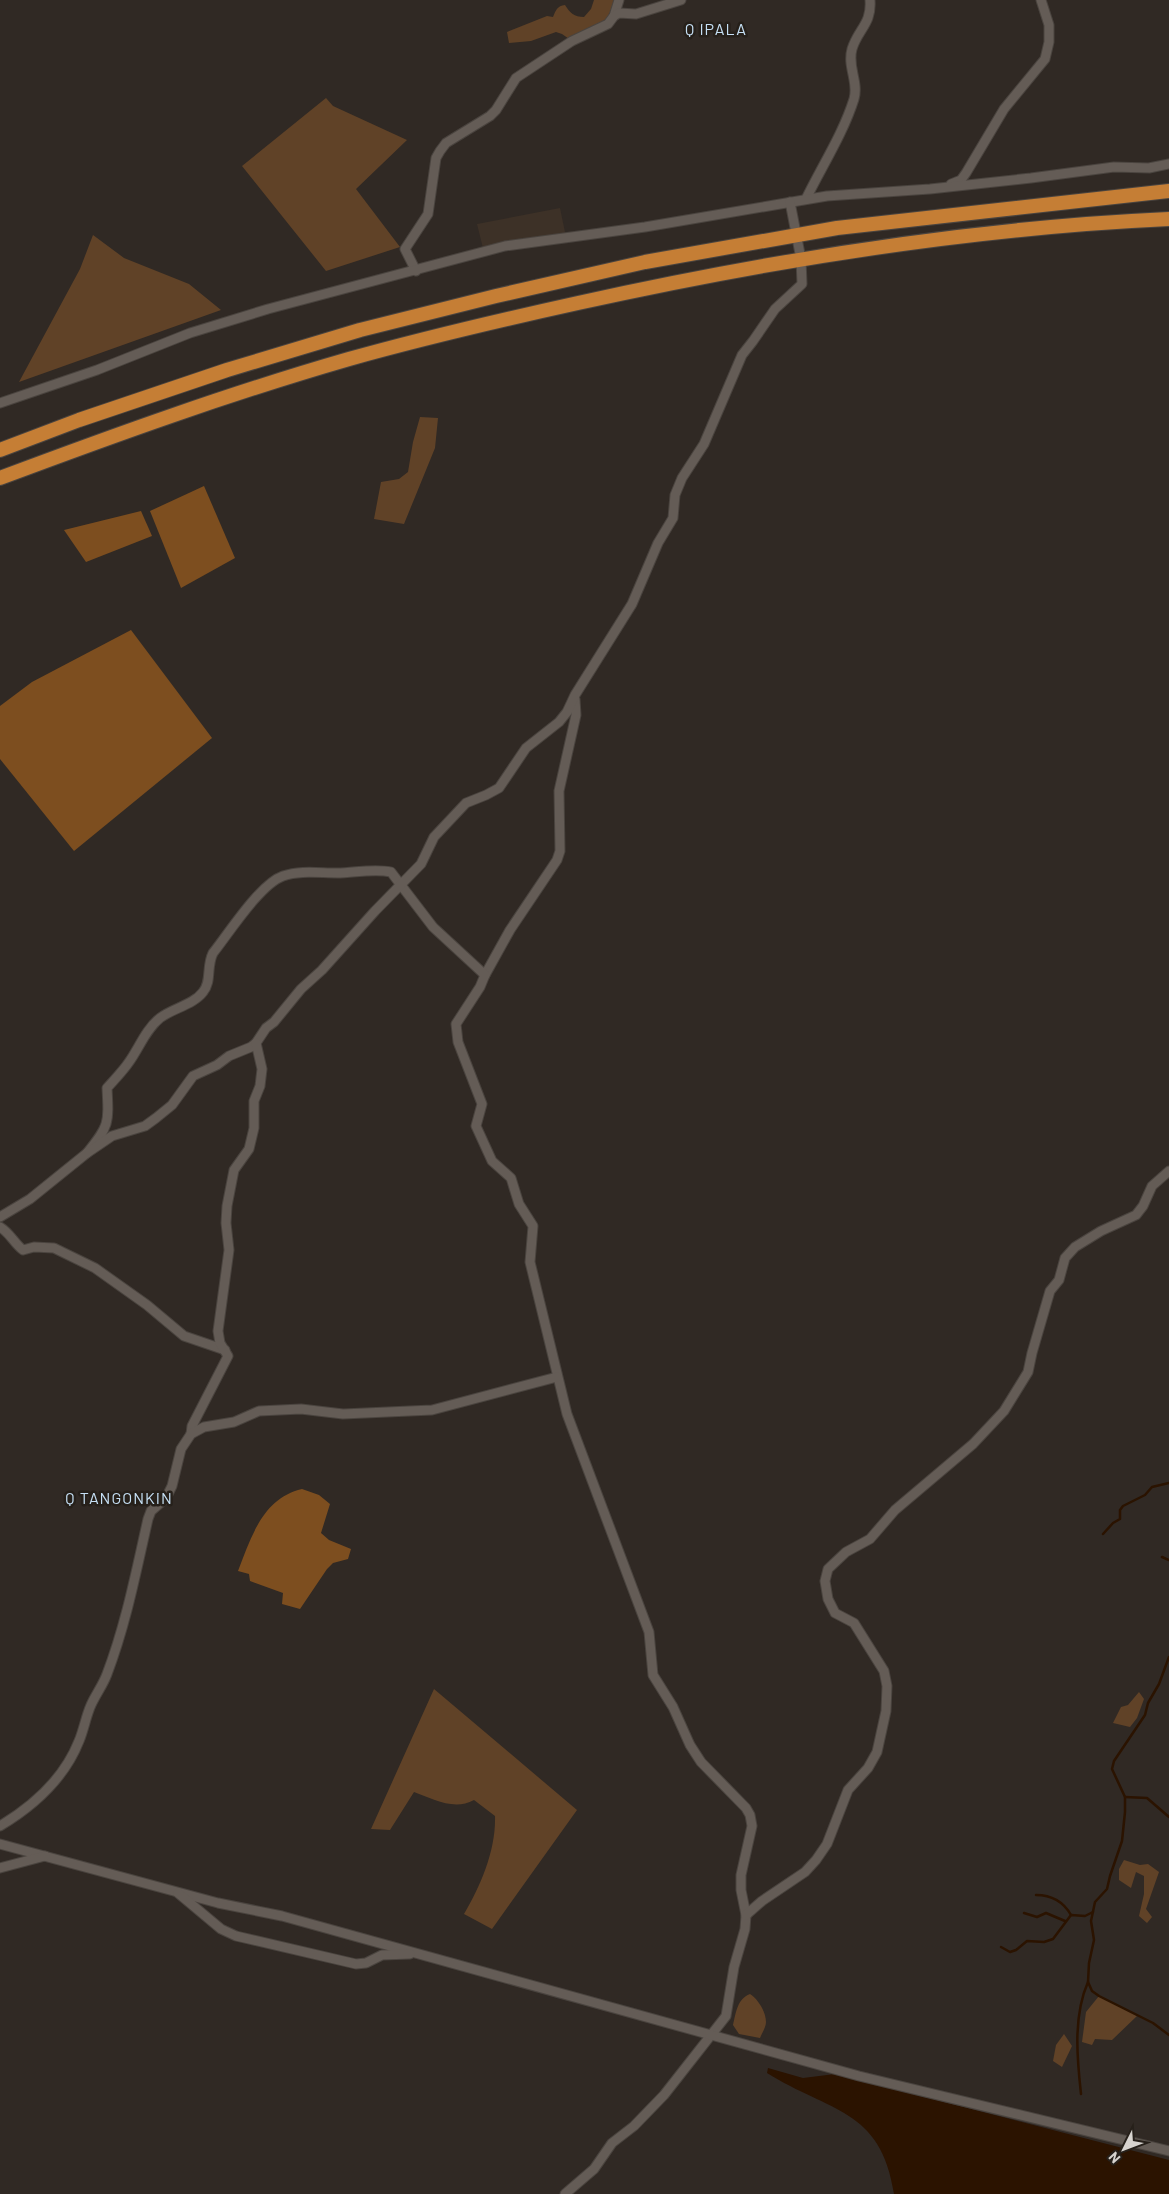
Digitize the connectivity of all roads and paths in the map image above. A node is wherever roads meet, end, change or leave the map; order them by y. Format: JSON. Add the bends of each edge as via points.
{"nodes":[{"id":1,"x":619,"y":0,"type":"edge"},
{"id":2,"x":681,"y":0,"type":"edge"},
{"id":3,"x":870,"y":0,"type":"edge"},
{"id":4,"x":1041,"y":0,"type":"edge"},
{"id":5,"x":614,"y":16,"type":"junction"},
{"id":6,"x":1169,"y":164,"type":"edge"},
{"id":7,"x":946,"y":186,"type":"junction"},
{"id":8,"x":1169,"y":191,"type":"edge"},
{"id":9,"x":806,"y":199,"type":"junction"},
{"id":10,"x":790,"y":202,"type":"junction"},
{"id":11,"x":1169,"y":219,"type":"edge"},
{"id":12,"x":796,"y":235,"type":"junction"},
{"id":13,"x":800,"y":259,"type":"junction"},
{"id":14,"x":416,"y":271,"type":"junction"},
{"id":15,"x":0,"y":403,"type":"edge"},
{"id":16,"x":0,"y":450,"type":"edge"},
{"id":17,"x":0,"y":478,"type":"edge"},
{"id":18,"x":575,"y":695,"type":"junction"},
{"id":19,"x":400,"y":885,"type":"junction"},
{"id":20,"x":485,"y":975,"type":"junction"},
{"id":21,"x":256,"y":1043,"type":"junction"},
{"id":22,"x":87,"y":1153,"type":"junction"},
{"id":23,"x":1169,"y":1171,"type":"edge"},
{"id":24,"x":0,"y":1217,"type":"edge"},
{"id":25,"x":0,"y":1227,"type":"edge"},
{"id":26,"x":225,"y":1350,"type":"junction"},
{"id":27,"x":558,"y":1376,"type":"junction"},
{"id":28,"x":191,"y":1434,"type":"junction"},
{"id":29,"x":0,"y":1826,"type":"edge"},
{"id":30,"x":0,"y":1844,"type":"edge"},
{"id":31,"x":47,"y":1855,"type":"junction"},
{"id":32,"x":0,"y":1868,"type":"edge"},
{"id":33,"x":176,"y":1891,"type":"junction"},
{"id":34,"x":746,"y":1915,"type":"junction"},
{"id":35,"x":420,"y":1954,"type":"junction"},
{"id":36,"x":713,"y":2034,"type":"junction"},
{"id":37,"x":1169,"y":2151,"type":"edge"},
{"id":38,"x":565,"y":2194,"type":"edge"}],
"edges":[{"from":1,"to":5,"type":"street"},
{"from":2,"to":5,"type":"street","via":[[636,14],[619,13]]},
{"from":3,"to":9,"type":"street","via":[[871,13],[852,49],[850,68],[856,85],[855,97]]},
{"from":4,"to":7,"type":"street","via":[[1049,25],[1046,59],[1004,109],[961,180]]},
{"from":5,"to":14,"type":"street","via":[[608,24],[572,41],[516,78],[496,110],[440,150],[428,214],[405,249]]},
{"from":6,"to":7,"type":"street","via":[[1149,168],[1114,166]]},
{"from":7,"to":9,"type":"street"},
{"from":8,"to":12,"type":"highway"},
{"from":9,"to":10,"type":"street"},
{"from":10,"to":12,"type":"street"},
{"from":10,"to":14,"type":"street","via":[[645,227],[505,246]]},
{"from":11,"to":13,"type":"highway","via":[[1079,224],[922,241]]},
{"from":12,"to":13,"type":"street"},
{"from":12,"to":16,"type":"highway","via":[[645,262],[360,330],[227,370]]},
{"from":13,"to":17,"type":"highway","via":[[661,284],[349,359],[227,397]]},
{"from":13,"to":18,"type":"street","via":[[802,284],[775,309],[742,355],[704,444],[682,478],[675,495],[673,518],[658,543],[632,604]]},
{"from":14,"to":15,"type":"street","via":[[268,309],[190,333],[97,370]]},
{"from":18,"to":19,"type":"street","via":[[559,722],[526,748],[499,788],[466,803],[434,837],[421,864]]},
{"from":18,"to":20,"type":"street","via":[[576,716],[559,791],[560,851]]},
{"from":19,"to":20,"type":"street","via":[[433,927]]},
{"from":19,"to":21,"type":"street","via":[[301,989]]},
{"from":19,"to":22,"type":"street","via":[[390,872],[382,870],[305,872],[282,876],[264,887],[213,952],[208,962],[208,983],[204,991],[155,1023],[107,1088],[106,1130]]},
{"from":20,"to":27,"type":"street","via":[[456,1024],[458,1042],[482,1104],[476,1126],[492,1161],[511,1178],[519,1204],[533,1226],[530,1262]]},
{"from":21,"to":22,"type":"street","via":[[193,1076],[172,1105],[145,1126],[112,1136]]},
{"from":21,"to":26,"type":"street","via":[[262,1068],[254,1101],[254,1128],[249,1149],[234,1170],[227,1206],[230,1250],[218,1330]]},
{"from":22,"to":24,"type":"street","via":[[30,1199]]},
{"from":23,"to":34,"type":"street","via":[[1152,1186],[1136,1215],[1101,1231],[1075,1247],[1065,1258],[1059,1280],[1045,1305],[1028,1372],[1004,1411],[973,1444],[895,1510],[870,1539],[846,1552],[828,1568],[825,1581],[835,1613],[854,1623],[884,1670],[888,1686],[886,1710],[877,1752],[868,1768],[848,1790],[816,1860],[805,1872]]},
{"from":25,"to":26,"type":"street","via":[[23,1250],[54,1248],[95,1268],[184,1336]]},
{"from":26,"to":28,"type":"street","via":[[228,1356],[226,1363],[192,1426]]},
{"from":27,"to":28,"type":"street","via":[[432,1410],[343,1414],[301,1409],[258,1411],[234,1422],[204,1426]]},
{"from":27,"to":34,"type":"street","via":[[576,1440],[649,1632],[653,1675],[701,1762],[750,1815],[752,1826],[741,1875]]},
{"from":28,"to":29,"type":"street","via":[[181,1449],[166,1498],[151,1511],[148,1519],[126,1617],[107,1676],[91,1704],[69,1762],[50,1787]]},
{"from":30,"to":31,"type":"street"},
{"from":31,"to":32,"type":"street"},
{"from":31,"to":33,"type":"street"},
{"from":33,"to":35,"type":"street"},
{"from":33,"to":35,"type":"street","via":[[221,1929],[236,1936],[356,1964],[382,1955]]},
{"from":34,"to":36,"type":"street","via":[[726,2016]]},
{"from":35,"to":36,"type":"street"},
{"from":36,"to":37,"type":"street","via":[[859,2076]]},
{"from":36,"to":38,"type":"street","via":[[664,2096],[612,2143],[594,2169]]}]}
